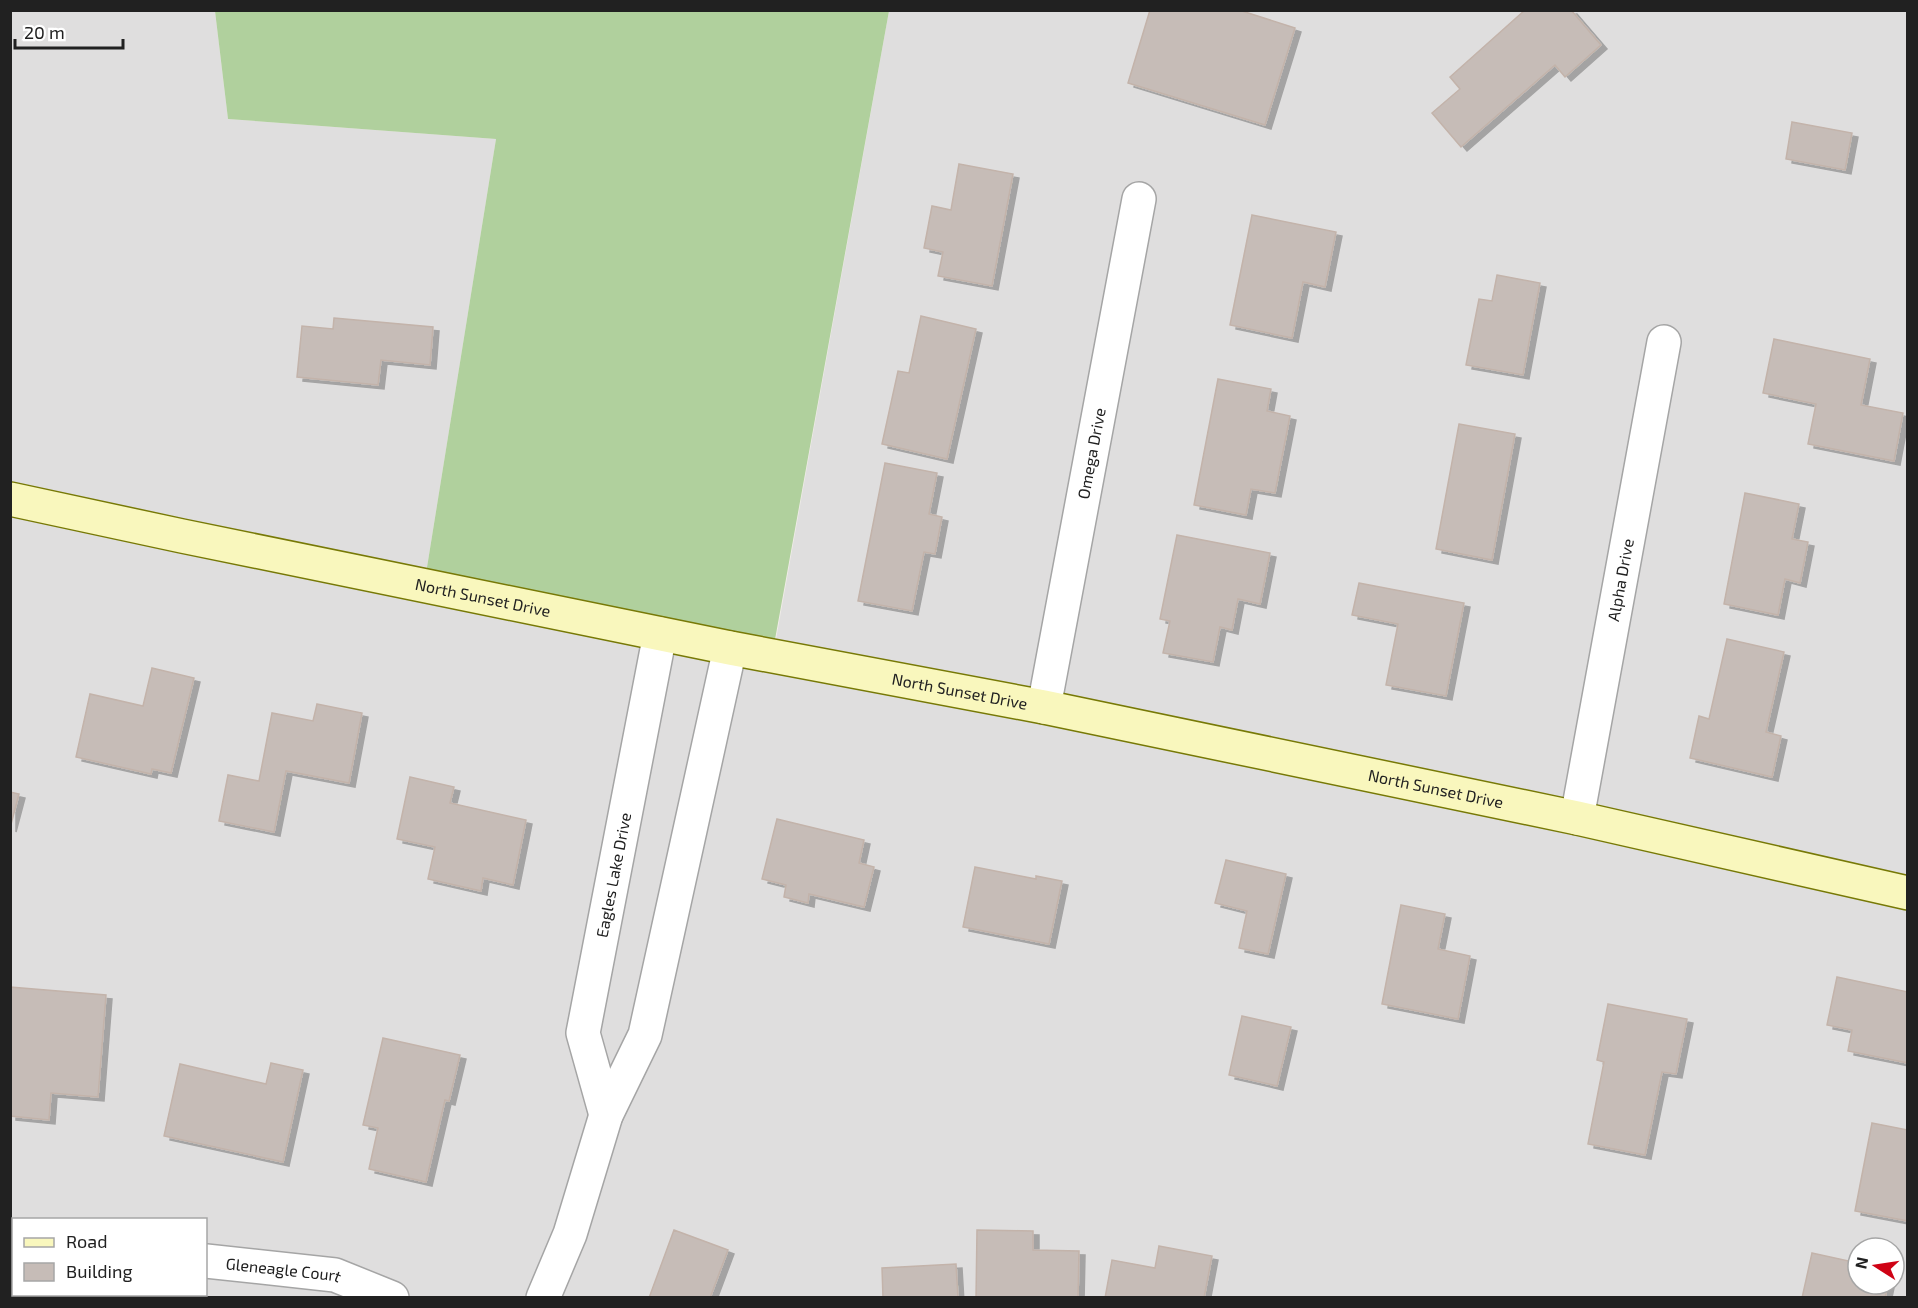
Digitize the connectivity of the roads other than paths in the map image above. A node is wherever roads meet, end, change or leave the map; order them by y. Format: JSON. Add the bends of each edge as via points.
{"nodes":[{"id":1,"x":1138,"y":199,"type":"dead end"},
{"id":2,"x":1664,"y":342,"type":"dead end"},
{"id":3,"x":10,"y":499,"type":"edge"},
{"id":4,"x":660,"y":634,"type":"junction"},
{"id":5,"x":730,"y":648,"type":"junction"},
{"id":6,"x":1044,"y":707,"type":"junction"},
{"id":7,"x":1577,"y":818,"type":"junction"},
{"id":8,"x":1908,"y":892,"type":"edge"},
{"id":9,"x":606,"y":1115,"type":"junction"},
{"id":10,"x":207,"y":1261,"type":"edge"},
{"id":11,"x":392,"y":1298,"type":"edge"},
{"id":12,"x":543,"y":1298,"type":"edge"}],
"edges":[{"from":1,"to":6,"type":"street","name":"Omega Drive"},
{"from":2,"to":7,"type":"street","name":"Alpha Drive"},
{"from":3,"to":4,"type":"main road","name":"North Sunset Drive"},
{"from":4,"to":5,"type":"main road","name":"North Sunset Drive"},
{"from":4,"to":9,"type":"street","name":"Eagles Lake Drive","via":[[583,1033]]},
{"from":5,"to":6,"type":"main road","name":"North Sunset Drive"},
{"from":5,"to":9,"type":"street","via":[[645,1035]]},
{"from":6,"to":7,"type":"main road","name":"North Sunset Drive"},
{"from":7,"to":8,"type":"main road","name":"North Sunset Drive"},
{"from":9,"to":12,"type":"street","via":[[570,1234]]},
{"from":10,"to":11,"type":"street","name":"Gleneagle Court","via":[[335,1275]]}]}
